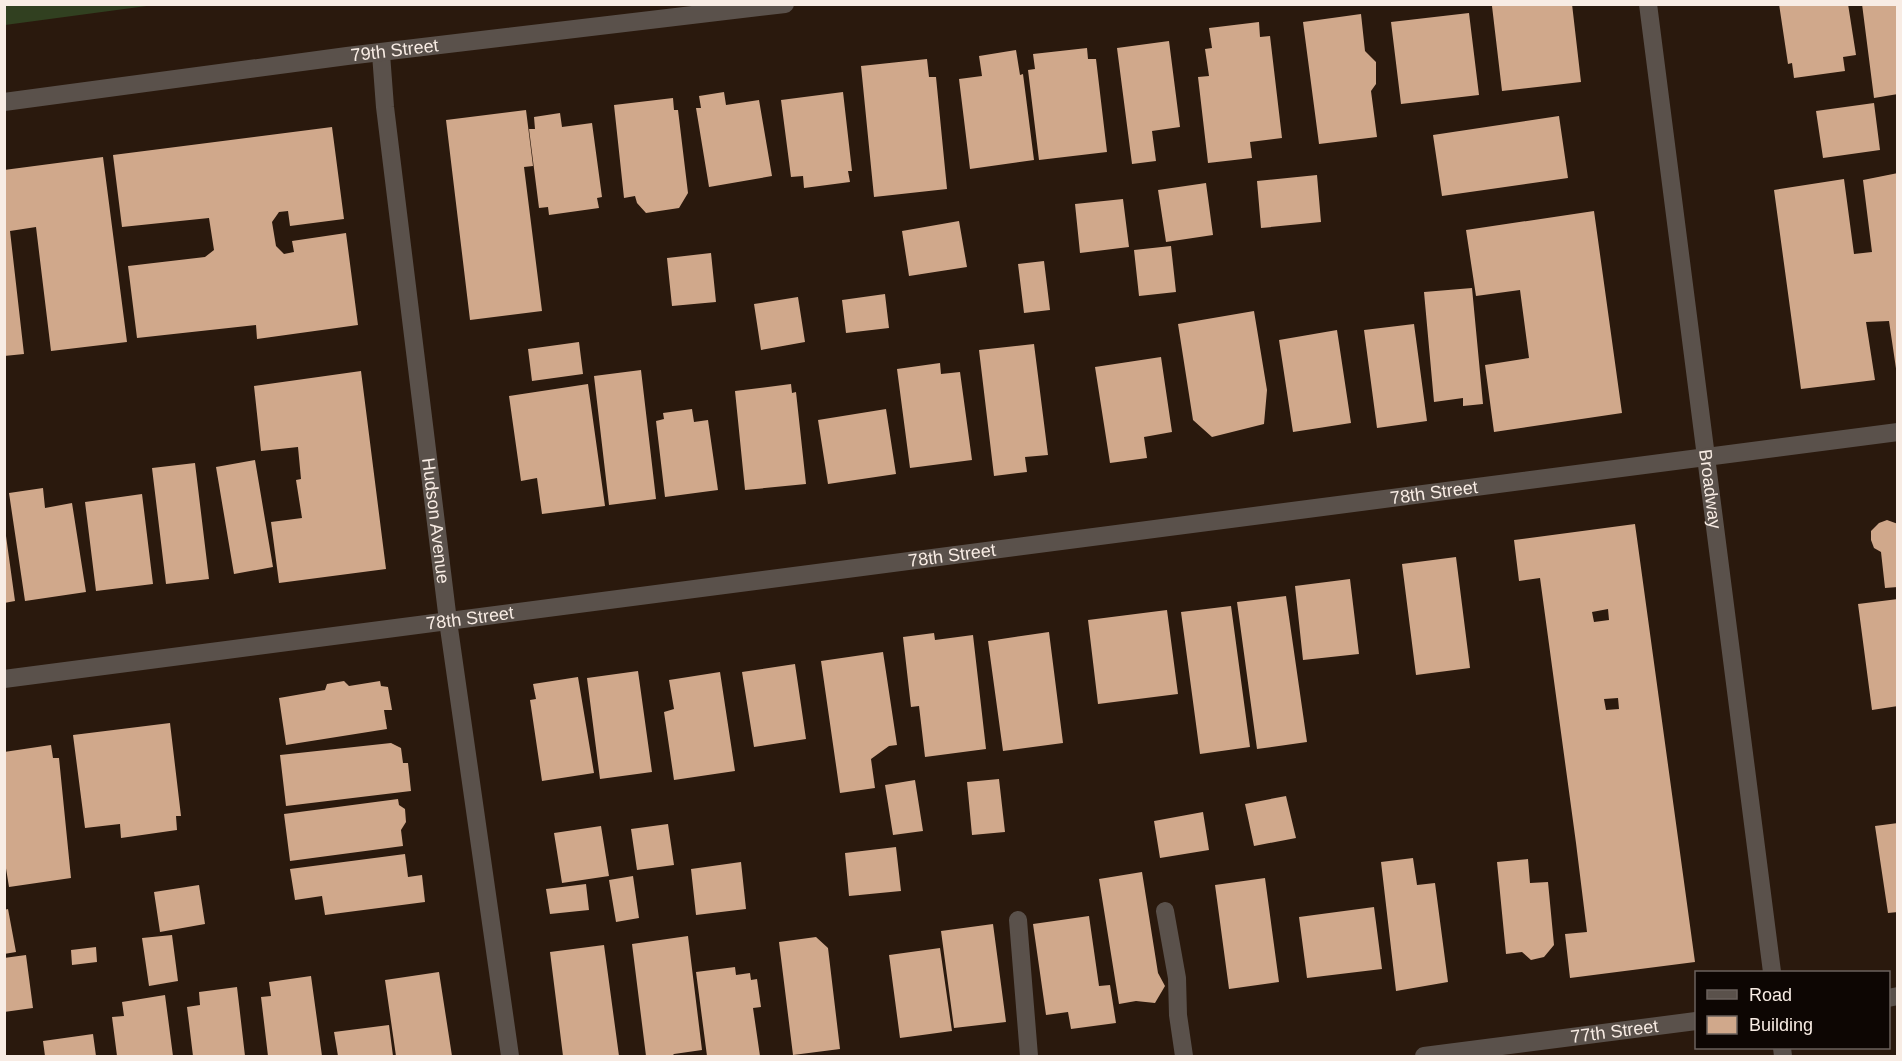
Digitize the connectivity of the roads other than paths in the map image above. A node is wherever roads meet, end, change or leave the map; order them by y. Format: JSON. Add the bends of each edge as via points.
{"nodes":[{"id":1,"x":785,"y":4,"type":"edge"},
{"id":2,"x":1648,"y":4,"type":"edge"},
{"id":3,"x":381,"y":54,"type":"junction"},
{"id":4,"x":4,"y":102,"type":"edge"},
{"id":5,"x":1898,"y":432,"type":"edge"},
{"id":6,"x":1705,"y":457,"type":"junction"},
{"id":7,"x":448,"y":621,"type":"junction"},
{"id":8,"x":4,"y":679,"type":"edge"},
{"id":9,"x":1165,"y":911,"type":"dead end"},
{"id":10,"x":1018,"y":920,"type":"dead end"},
{"id":11,"x":1772,"y":971,"type":"edge"},
{"id":12,"x":1695,"y":1022,"type":"edge"},
{"id":13,"x":510,"y":1056,"type":"edge"},
{"id":14,"x":1029,"y":1056,"type":"edge"},
{"id":15,"x":1184,"y":1056,"type":"edge"},
{"id":16,"x":1424,"y":1056,"type":"edge"}],
"edges":[{"from":1,"to":3,"type":"street","name":"79th Street"},
{"from":2,"to":6,"type":"street","name":"Broadway"},
{"from":3,"to":4,"type":"street","name":"79th Street"},
{"from":3,"to":7,"type":"street","name":"Hudson Avenue"},
{"from":5,"to":6,"type":"street","name":"78th Street"},
{"from":6,"to":7,"type":"street","name":"78th Street"},
{"from":6,"to":11,"type":"street","name":"Broadway"},
{"from":7,"to":8,"type":"street","name":"78th Street"},
{"from":7,"to":13,"type":"street","name":"Hudson Avenue"},
{"from":9,"to":15,"type":"street","via":[[1177,978]]},
{"from":10,"to":14,"type":"street"},
{"from":12,"to":16,"type":"street","name":"77th Street"}]}
